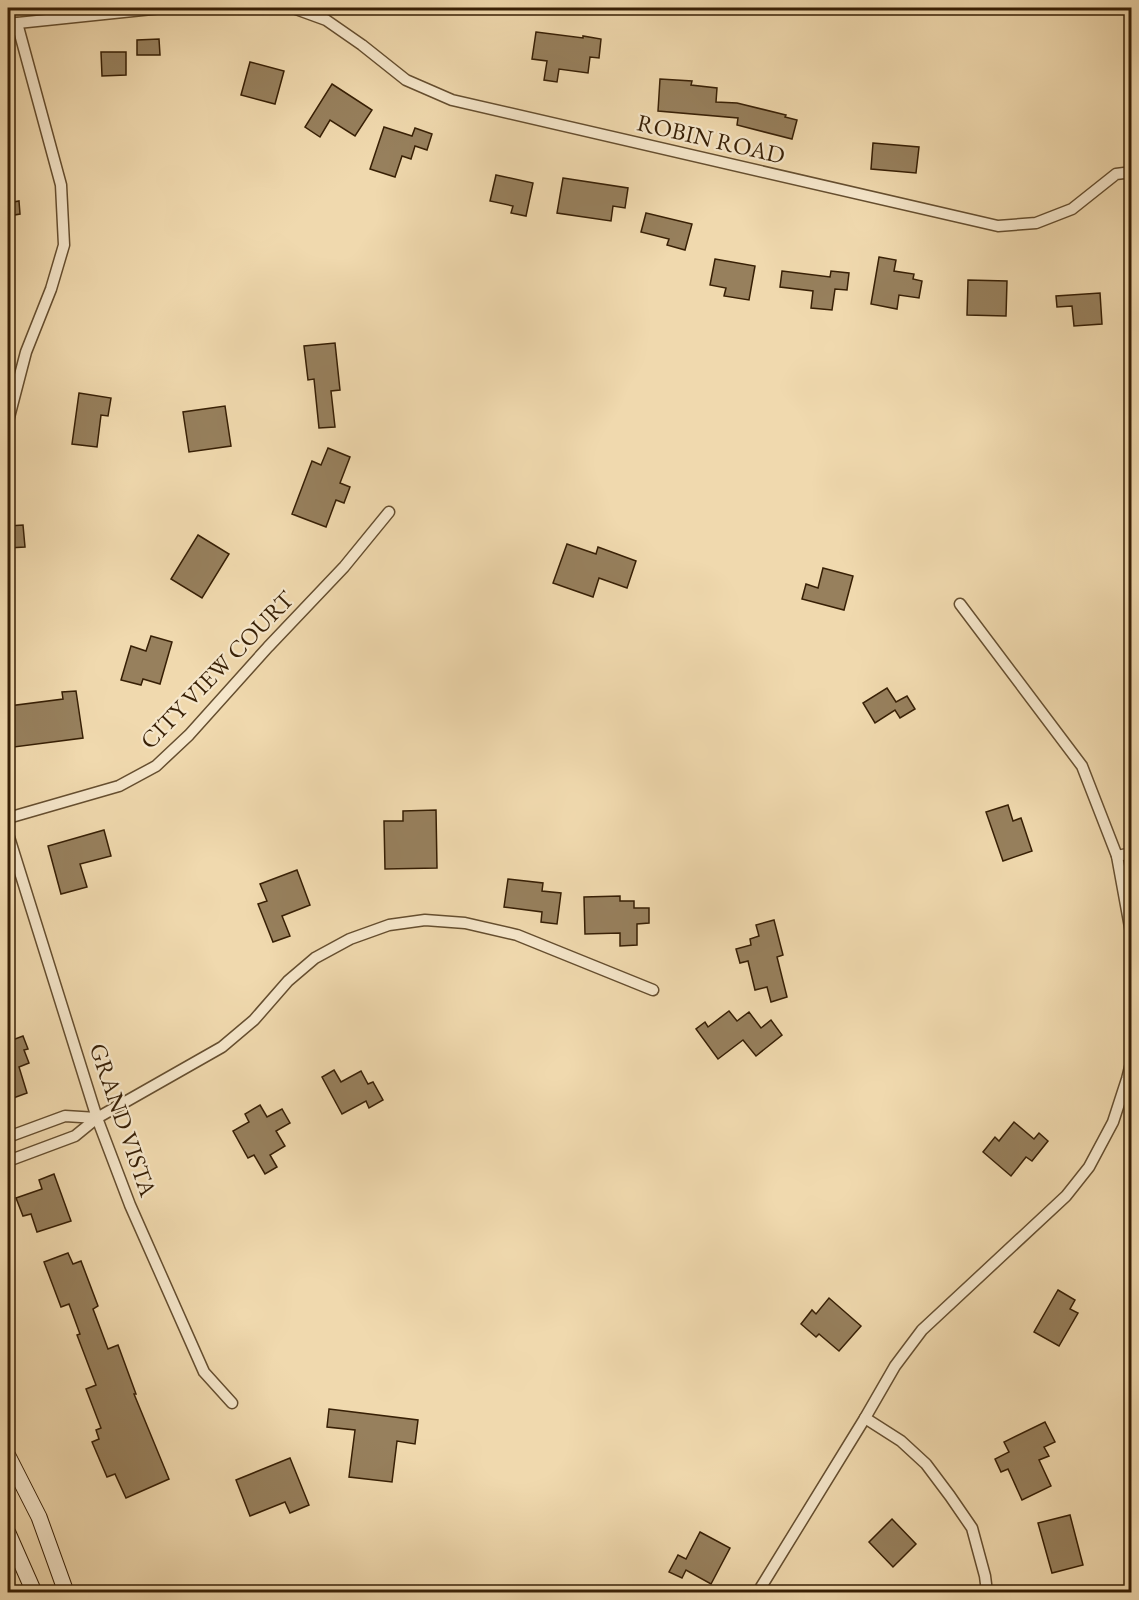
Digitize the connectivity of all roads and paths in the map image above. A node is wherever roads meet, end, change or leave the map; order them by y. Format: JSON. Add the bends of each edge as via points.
{"nodes":[{"id":1,"x":162,"y":8,"type":"edge"},
{"id":2,"x":293,"y":8,"type":"edge"},
{"id":3,"x":12,"y":24,"type":"edge"},
{"id":4,"x":1131,"y":172,"type":"edge"},
{"id":5,"x":8,"y":421,"type":"edge"},
{"id":6,"x":389,"y":512,"type":"dead end"},
{"id":7,"x":960,"y":604,"type":"dead end"},
{"id":8,"x":8,"y":818,"type":"edge"},
{"id":9,"x":8,"y":834,"type":"edge"},
{"id":10,"x":1131,"y":853,"type":"edge"},
{"id":11,"x":1117,"y":856,"type":"junction"},
{"id":12,"x":1131,"y":938,"type":"edge"},
{"id":13,"x":653,"y":990,"type":"dead end"},
{"id":14,"x":1131,"y":1059,"type":"edge"},
{"id":15,"x":97,"y":1118,"type":"junction"},
{"id":16,"x":8,"y":1137,"type":"edge"},
{"id":17,"x":8,"y":1161,"type":"edge"},
{"id":18,"x":232,"y":1403,"type":"dead end"},
{"id":19,"x":865,"y":1418,"type":"junction"},
{"id":20,"x":8,"y":1456,"type":"edge"},
{"id":21,"x":8,"y":1533,"type":"edge"},
{"id":22,"x":34,"y":1593,"type":"edge"},
{"id":23,"x":66,"y":1593,"type":"edge"},
{"id":24,"x":758,"y":1593,"type":"edge"},
{"id":25,"x":987,"y":1593,"type":"edge"}],
"edges":[{"from":1,"to":3,"type":"street"},
{"from":2,"to":4,"type":"street","name":"ROBIN ROAD","via":[[326,20],[406,80],[452,100],[998,226],[1045,220],[1072,209],[1116,174]]},
{"from":3,"to":5,"type":"street","via":[[61,185],[64,245],[26,352]]},
{"from":6,"to":8,"type":"street","name":"CITY VIEW COURT","via":[[344,567],[156,766],[120,786]]},
{"from":7,"to":11,"type":"street","via":[[1082,766]]},
{"from":9,"to":15,"type":"street","name":"GRAND VISTA"},
{"from":10,"to":11,"type":"street"},
{"from":11,"to":12,"type":"street"},
{"from":13,"to":15,"type":"street","via":[[517,935],[465,923],[425,920],[389,925],[350,939],[315,958],[222,1047]]},
{"from":14,"to":19,"type":"street","via":[[1113,1122],[1089,1167],[1066,1196],[922,1330],[895,1366]]},
{"from":15,"to":16,"type":"street","via":[[65,1116]]},
{"from":15,"to":17,"type":"street","via":[[75,1136]]},
{"from":15,"to":18,"type":"street","name":"GRAND VISTA","via":[[130,1205],[204,1372]]},
{"from":19,"to":24,"type":"street"},
{"from":19,"to":25,"type":"street","via":[[926,1464],[972,1527]]},
{"from":20,"to":23,"type":"main road","via":[[39,1517]]},
{"from":21,"to":22,"type":"main road"}]}
